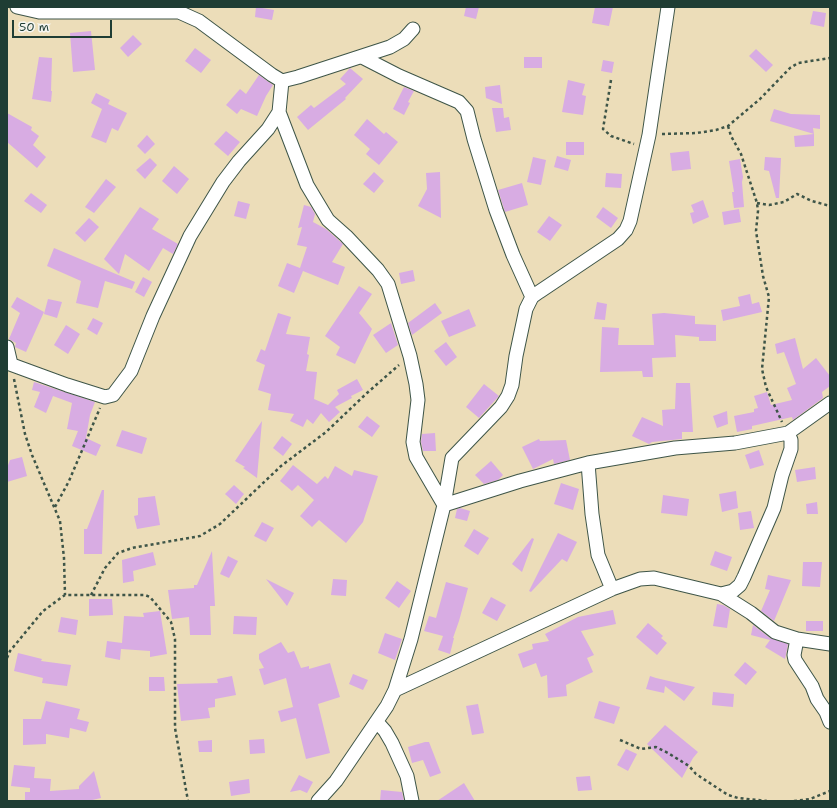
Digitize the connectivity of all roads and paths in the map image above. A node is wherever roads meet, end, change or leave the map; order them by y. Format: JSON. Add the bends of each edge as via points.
{"nodes":[{"id":1,"x":16,"y":7,"type":"edge"},
{"id":2,"x":668,"y":7,"type":"edge"},
{"id":3,"x":413,"y":29,"type":"dead end"},
{"id":4,"x":362,"y":57,"type":"junction"},
{"id":5,"x":830,"y":58,"type":"edge"},
{"id":6,"x":611,"y":80,"type":"dead end"},
{"id":7,"x":282,"y":81,"type":"junction"},
{"id":8,"x":279,"y":112,"type":"junction"},
{"id":9,"x":728,"y":126,"type":"junction"},
{"id":10,"x":648,"y":141,"type":"junction"},
{"id":11,"x":757,"y":203,"type":"junction"},
{"id":12,"x":830,"y":206,"type":"edge"},
{"id":13,"x":532,"y":298,"type":"junction"},
{"id":14,"x":7,"y":347,"type":"edge"},
{"id":15,"x":410,"y":356,"type":"junction"},
{"id":16,"x":9,"y":363,"type":"edge"},
{"id":17,"x":105,"y":397,"type":"junction"},
{"id":18,"x":830,"y":403,"type":"edge"},
{"id":19,"x":788,"y":433,"type":"junction"},
{"id":20,"x":588,"y":463,"type":"junction"},
{"id":21,"x":444,"y":505,"type":"junction"},
{"id":22,"x":55,"y":508,"type":"junction"},
{"id":23,"x":612,"y":589,"type":"junction"},
{"id":24,"x":721,"y":594,"type":"junction"},
{"id":25,"x":65,"y":595,"type":"junction"},
{"id":26,"x":91,"y":595,"type":"junction"},
{"id":27,"x":797,"y":639,"type":"junction"},
{"id":28,"x":830,"y":644,"type":"edge"},
{"id":29,"x":7,"y":658,"type":"edge"},
{"id":30,"x":394,"y":690,"type":"junction"},
{"id":31,"x":377,"y":722,"type":"junction"},
{"id":32,"x":830,"y":722,"type":"edge"},
{"id":33,"x":620,"y":740,"type":"dead end"},
{"id":34,"x":830,"y":791,"type":"edge"},
{"id":35,"x":188,"y":801,"type":"edge"},
{"id":36,"x":318,"y":801,"type":"edge"},
{"id":37,"x":412,"y":801,"type":"edge"},
{"id":38,"x":767,"y":801,"type":"edge"},
{"id":39,"x":794,"y":801,"type":"edge"}],
"edges":[{"from":1,"to":7,"type":"street","via":[[39,12],[179,12],[199,21]]},
{"from":2,"to":10,"type":"street"},
{"from":3,"to":4,"type":"street","via":[[390,48]]},
{"from":4,"to":7,"type":"street"},
{"from":4,"to":13,"type":"street","via":[[459,102],[467,111],[496,210]]},
{"from":5,"to":9,"type":"path","via":[[798,63],[790,68],[760,99]]},
{"from":6,"to":10,"type":"path","via":[[603,129],[612,136],[633,144]]},
{"from":7,"to":8,"type":"street"},
{"from":8,"to":15,"type":"street","via":[[307,185],[328,220],[378,270],[388,284]]},
{"from":8,"to":17,"type":"street","via":[[268,129],[223,182],[190,236],[131,371],[113,395]]},
{"from":9,"to":10,"type":"path"},
{"from":9,"to":11,"type":"path","via":[[741,154]]},
{"from":10,"to":13,"type":"street","via":[[626,230],[618,239]]},
{"from":11,"to":12,"type":"path","via":[[769,205],[784,202],[797,194]]},
{"from":11,"to":19,"type":"path","via":[[756,231],[769,297],[762,369],[766,387]]},
{"from":13,"to":21,"type":"street","via":[[526,309],[508,396],[501,407],[452,458]]},
{"from":14,"to":16,"type":"street"},
{"from":15,"to":21,"type":"street","via":[[418,400],[413,442],[416,457]]},
{"from":15,"to":26,"type":"path","via":[[326,432],[281,466],[220,524],[200,536],[132,548],[118,553],[105,568]]},
{"from":16,"to":17,"type":"street"},
{"from":16,"to":22,"type":"path","via":[[25,434]]},
{"from":17,"to":22,"type":"path"},
{"from":18,"to":19,"type":"street"},
{"from":19,"to":20,"type":"street","via":[[735,443],[676,448]]},
{"from":19,"to":24,"type":"street","via":[[791,449],[774,508],[740,585],[733,591]]},
{"from":20,"to":21,"type":"street"},
{"from":20,"to":23,"type":"street","via":[[598,555]]},
{"from":21,"to":30,"type":"street","via":[[411,639]]},
{"from":22,"to":25,"type":"path","via":[[60,521]]},
{"from":23,"to":24,"type":"street","via":[[640,579],[654,578]]},
{"from":23,"to":30,"type":"street"},
{"from":24,"to":27,"type":"street","via":[[775,632]]},
{"from":25,"to":26,"type":"path"},
{"from":25,"to":29,"type":"path","via":[[43,611]]},
{"from":26,"to":35,"type":"path","via":[[145,595],[155,601],[171,622],[175,639],[174,728]]},
{"from":27,"to":28,"type":"street"},
{"from":27,"to":32,"type":"street","via":[[795,660],[812,686]]},
{"from":30,"to":31,"type":"street"},
{"from":31,"to":36,"type":"street"},
{"from":31,"to":37,"type":"street","via":[[389,737],[407,776]]},
{"from":33,"to":38,"type":"path","via":[[641,749],[656,747],[668,753],[728,795]]},
{"from":34,"to":39,"type":"path"}]}
